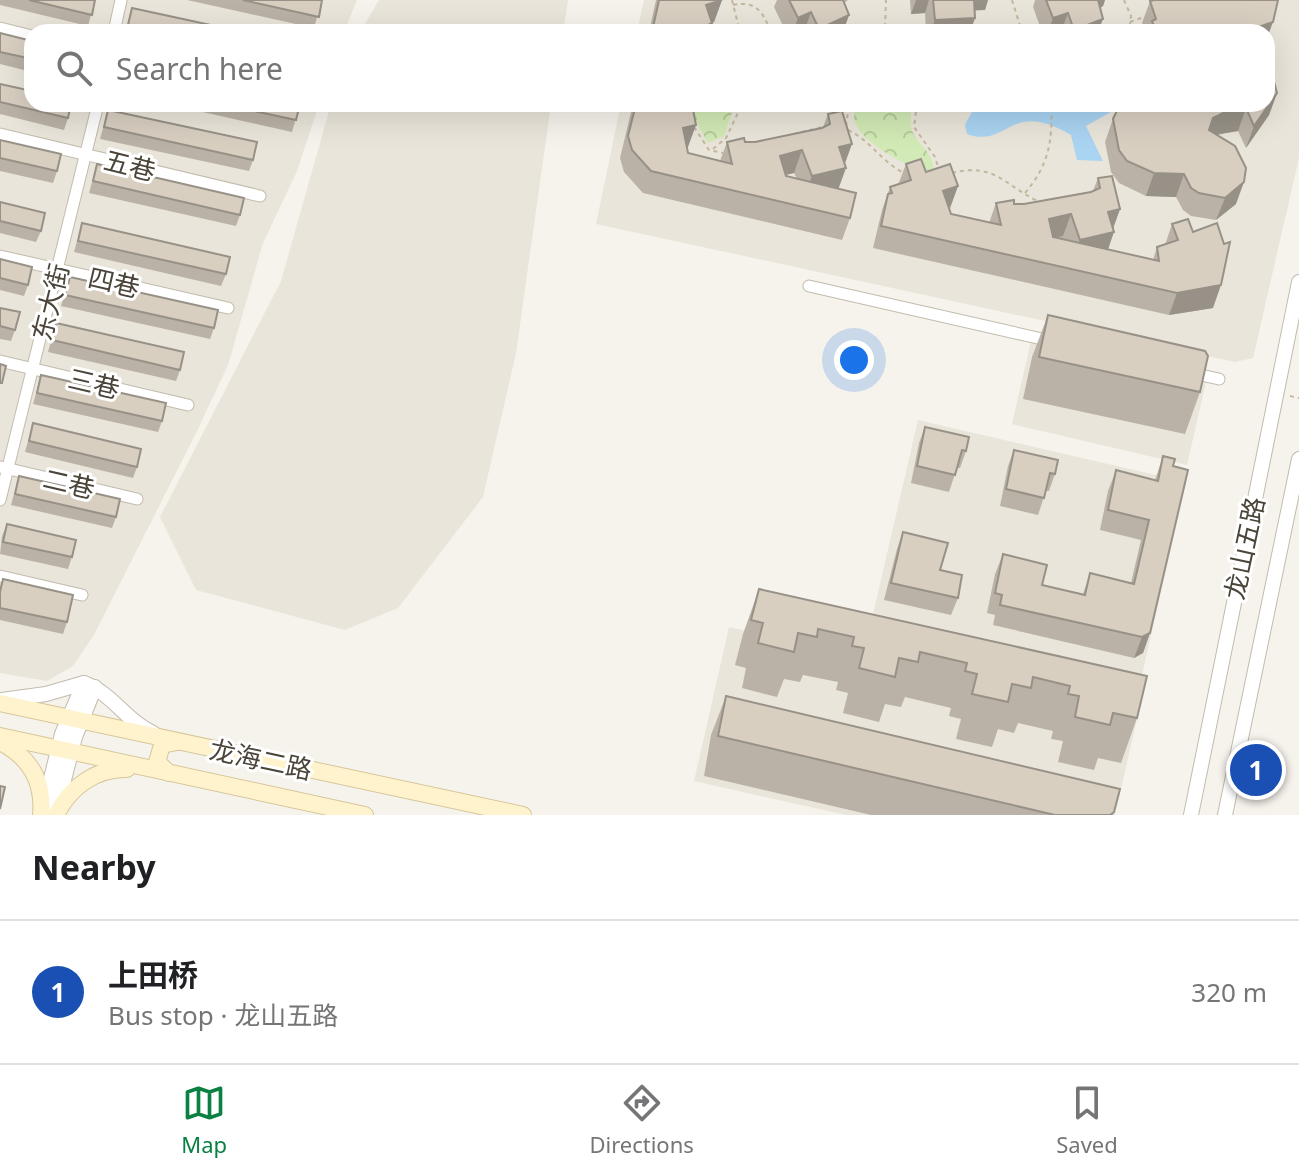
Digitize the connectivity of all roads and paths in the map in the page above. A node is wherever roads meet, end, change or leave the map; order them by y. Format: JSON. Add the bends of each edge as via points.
{"nodes":[{"id":1,"x":121,"y":0,"type":"edge"},
{"id":2,"x":732,"y":0,"type":"edge"},
{"id":3,"x":886,"y":0,"type":"edge"},
{"id":4,"x":1012,"y":0,"type":"edge"},
{"id":5,"x":1124,"y":0,"type":"edge"},
{"id":6,"x":733,"y":5,"type":"junction"},
{"id":7,"x":1144,"y":17,"type":"dead end"},
{"id":8,"x":1130,"y":22,"type":"joint"},
{"id":9,"x":116,"y":24,"type":"edge"},
{"id":10,"x":738,"y":24,"type":"edge"},
{"id":11,"x":768,"y":24,"type":"edge"},
{"id":12,"x":885,"y":24,"type":"edge"},
{"id":13,"x":1020,"y":24,"type":"edge"},
{"id":14,"x":0,"y":28,"type":"edge"},
{"id":15,"x":24,"y":34,"type":"edge"},
{"id":16,"x":96,"y":112,"type":"edge"},
{"id":17,"x":738,"y":112,"type":"edge"},
{"id":18,"x":848,"y":112,"type":"edge"},
{"id":19,"x":916,"y":112,"type":"edge"},
{"id":20,"x":1051,"y":112,"type":"edge"},
{"id":21,"x":692,"y":124,"type":"edge"},
{"id":22,"x":829,"y":126,"type":"edge"},
{"id":23,"x":839,"y":128,"type":"edge"},
{"id":24,"x":846,"y":130,"type":"junction"},
{"id":25,"x":0,"y":134,"type":"edge"},
{"id":26,"x":789,"y":135,"type":"edge"},
{"id":27,"x":711,"y":150,"type":"junction"},
{"id":28,"x":735,"y":153,"type":"edge"},
{"id":29,"x":87,"y":155,"type":"junction"},
{"id":30,"x":914,"y":174,"type":"edge"},
{"id":31,"x":940,"y":175,"type":"edge"},
{"id":32,"x":946,"y":175,"type":"edge"},
{"id":33,"x":1024,"y":194,"type":"junction"},
{"id":34,"x":260,"y":196,"type":"dead end"},
{"id":35,"x":1048,"y":206,"type":"edge"},
{"id":36,"x":0,"y":256,"type":"edge"},
{"id":37,"x":58,"y":270,"type":"junction"},
{"id":38,"x":1299,"y":282,"type":"edge"},
{"id":39,"x":809,"y":286,"type":"dead end"},
{"id":40,"x":228,"y":308,"type":"dead end"},
{"id":41,"x":1067,"y":345,"type":"edge"},
{"id":42,"x":0,"y":361,"type":"edge"},
{"id":43,"x":33,"y":368,"type":"junction"},
{"id":44,"x":1174,"y":369,"type":"edge"},
{"id":45,"x":1219,"y":379,"type":"dead end"},
{"id":46,"x":1285,"y":395,"type":"dead end"},
{"id":47,"x":1299,"y":398,"type":"edge"},
{"id":48,"x":188,"y":405,"type":"dead end"},
{"id":49,"x":1299,"y":459,"type":"edge"},
{"id":50,"x":3,"y":468,"type":"edge"},
{"id":51,"x":137,"y":499,"type":"dead end"},
{"id":52,"x":0,"y":500,"type":"edge"},
{"id":53,"x":0,"y":576,"type":"edge"},
{"id":54,"x":82,"y":595,"type":"dead end"},
{"id":55,"x":89,"y":685,"type":"junction"},
{"id":56,"x":0,"y":701,"type":"edge"},
{"id":57,"x":74,"y":719,"type":"junction"},
{"id":58,"x":0,"y":739,"type":"edge"},
{"id":59,"x":180,"y":742,"type":"junction"},
{"id":60,"x":65,"y":750,"type":"junction"},
{"id":61,"x":169,"y":773,"type":"junction"},
{"id":62,"x":42,"y":815,"type":"edge"},
{"id":63,"x":55,"y":815,"type":"edge"},
{"id":64,"x":365,"y":815,"type":"edge"},
{"id":65,"x":523,"y":815,"type":"edge"},
{"id":66,"x":1191,"y":815,"type":"edge"},
{"id":67,"x":1225,"y":815,"type":"edge"}],
"edges":[{"from":1,"to":9,"type":"street"},
{"from":2,"to":6,"type":"path"},
{"from":3,"to":12,"type":"path"},
{"from":4,"to":13,"type":"path"},
{"from":5,"to":8,"type":"path"},
{"from":6,"to":10,"type":"path"},
{"from":6,"to":11,"type":"path","via":[[753,3]]},
{"from":7,"to":8,"type":"path"},
{"from":14,"to":15,"type":"street"},
{"from":16,"to":29,"type":"street","name":"东大街"},
{"from":17,"to":27,"type":"path","via":[[726,138]]},
{"from":18,"to":24,"type":"path"},
{"from":19,"to":31,"type":"path","via":[[917,136],[935,157]]},
{"from":20,"to":33,"type":"path","via":[[1052,144],[1040,175]]},
{"from":21,"to":27,"type":"path"},
{"from":22,"to":26,"type":"path"},
{"from":23,"to":24,"type":"path"},
{"from":24,"to":30,"type":"path","via":[[865,139],[891,166]]},
{"from":25,"to":29,"type":"street","name":"五巷"},
{"from":27,"to":28,"type":"path"},
{"from":29,"to":34,"type":"street","name":"五巷"},
{"from":29,"to":37,"type":"street","name":"东大街"},
{"from":32,"to":33,"type":"path","via":[[987,170]]},
{"from":33,"to":35,"type":"path"},
{"from":36,"to":37,"type":"street","name":"四巷"},
{"from":37,"to":40,"type":"street","name":"四巷"},
{"from":37,"to":43,"type":"street","name":"东大街"},
{"from":38,"to":66,"type":"street","name":"龙山五路"},
{"from":39,"to":41,"type":"street"},
{"from":42,"to":43,"type":"street","name":"三巷"},
{"from":43,"to":48,"type":"street","name":"三巷"},
{"from":43,"to":50,"type":"street","name":"东大街"},
{"from":44,"to":45,"type":"street"},
{"from":46,"to":47,"type":"path"},
{"from":49,"to":67,"type":"street","name":"龙山五路"},
{"from":50,"to":51,"type":"street","name":"二巷"},
{"from":50,"to":52,"type":"street","name":"东大街"},
{"from":53,"to":54,"type":"street"},
{"from":55,"to":56,"type":"street"},
{"from":55,"to":57,"type":"street"},
{"from":55,"to":59,"type":"street","via":[[149,731]]},
{"from":56,"to":57,"type":"main road","name":"龙海二路"},
{"from":57,"to":59,"type":"main road","name":"龙海二路"},
{"from":57,"to":60,"type":"street"},
{"from":58,"to":60,"type":"main road","name":"龙海二路"},
{"from":58,"to":62,"type":"main road","via":[[36,775]]},
{"from":59,"to":61,"type":"main road","via":[[162,745],[157,753],[157,762]]},
{"from":59,"to":65,"type":"main road","name":"龙海二路"},
{"from":60,"to":61,"type":"main road","name":"龙海二路"},
{"from":60,"to":62,"type":"street"},
{"from":60,"to":63,"type":"street"},
{"from":61,"to":63,"type":"main road","via":[[120,769],[97,774],[70,793]]},
{"from":61,"to":64,"type":"main road","name":"龙海二路"}]}
